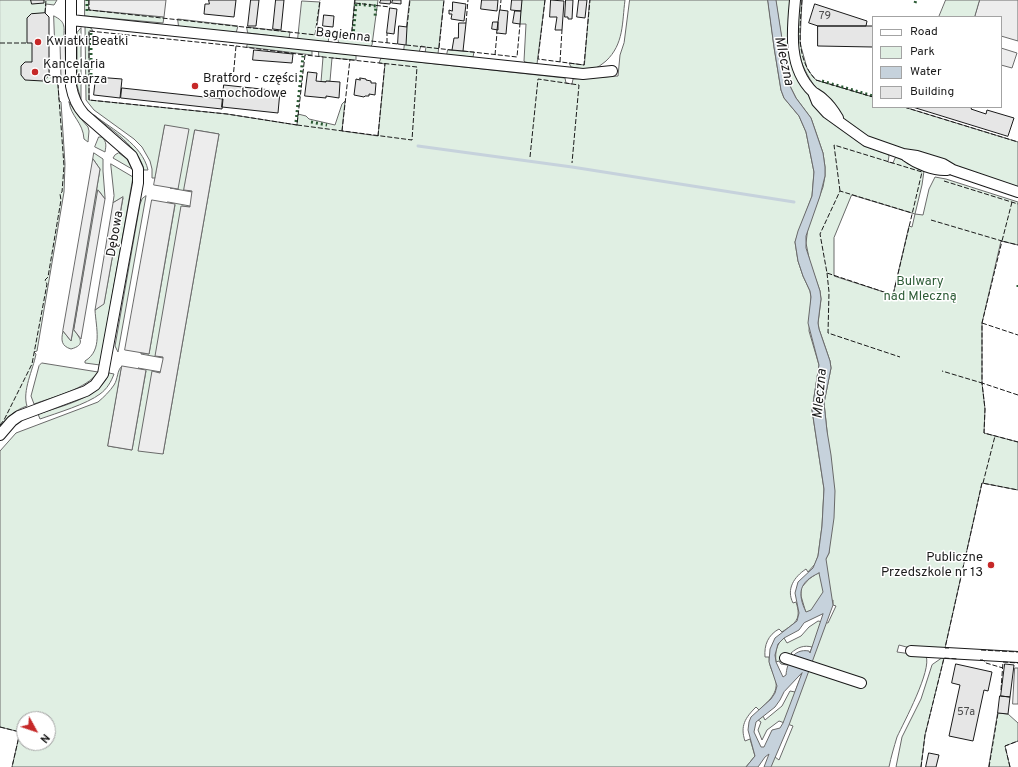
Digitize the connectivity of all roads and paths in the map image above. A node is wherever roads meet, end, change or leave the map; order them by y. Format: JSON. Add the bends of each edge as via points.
{"nodes":[{"id":1,"x":71,"y":0,"type":"edge"},
{"id":2,"x":795,"y":0,"type":"edge"},
{"id":3,"x":71,"y":20,"type":"junction"},
{"id":4,"x":612,"y":71,"type":"dead end"},
{"id":5,"x":1018,"y":192,"type":"edge"},
{"id":6,"x":0,"y":435,"type":"edge"},
{"id":7,"x":911,"y":651,"type":"dead end"},
{"id":8,"x":1018,"y":657,"type":"edge"},
{"id":9,"x":785,"y":658,"type":"dead end"},
{"id":10,"x":860,"y":682,"type":"dead end"}],
"edges":[{"from":1,"to":3,"type":"street","name":"Dębowa"},
{"from":2,"to":5,"type":"street","via":[[792,27],[798,70],[824,111],[866,141],[903,154],[929,159]]},
{"from":3,"to":4,"type":"street","name":"Bagienna","via":[[583,74]]},
{"from":3,"to":6,"type":"street","name":"Dębowa","via":[[71,86],[78,108],[132,156],[137,164],[138,184],[103,374],[95,385],[86,390],[19,416]]},
{"from":7,"to":8,"type":"street"},
{"from":9,"to":10,"type":"street"}]}
